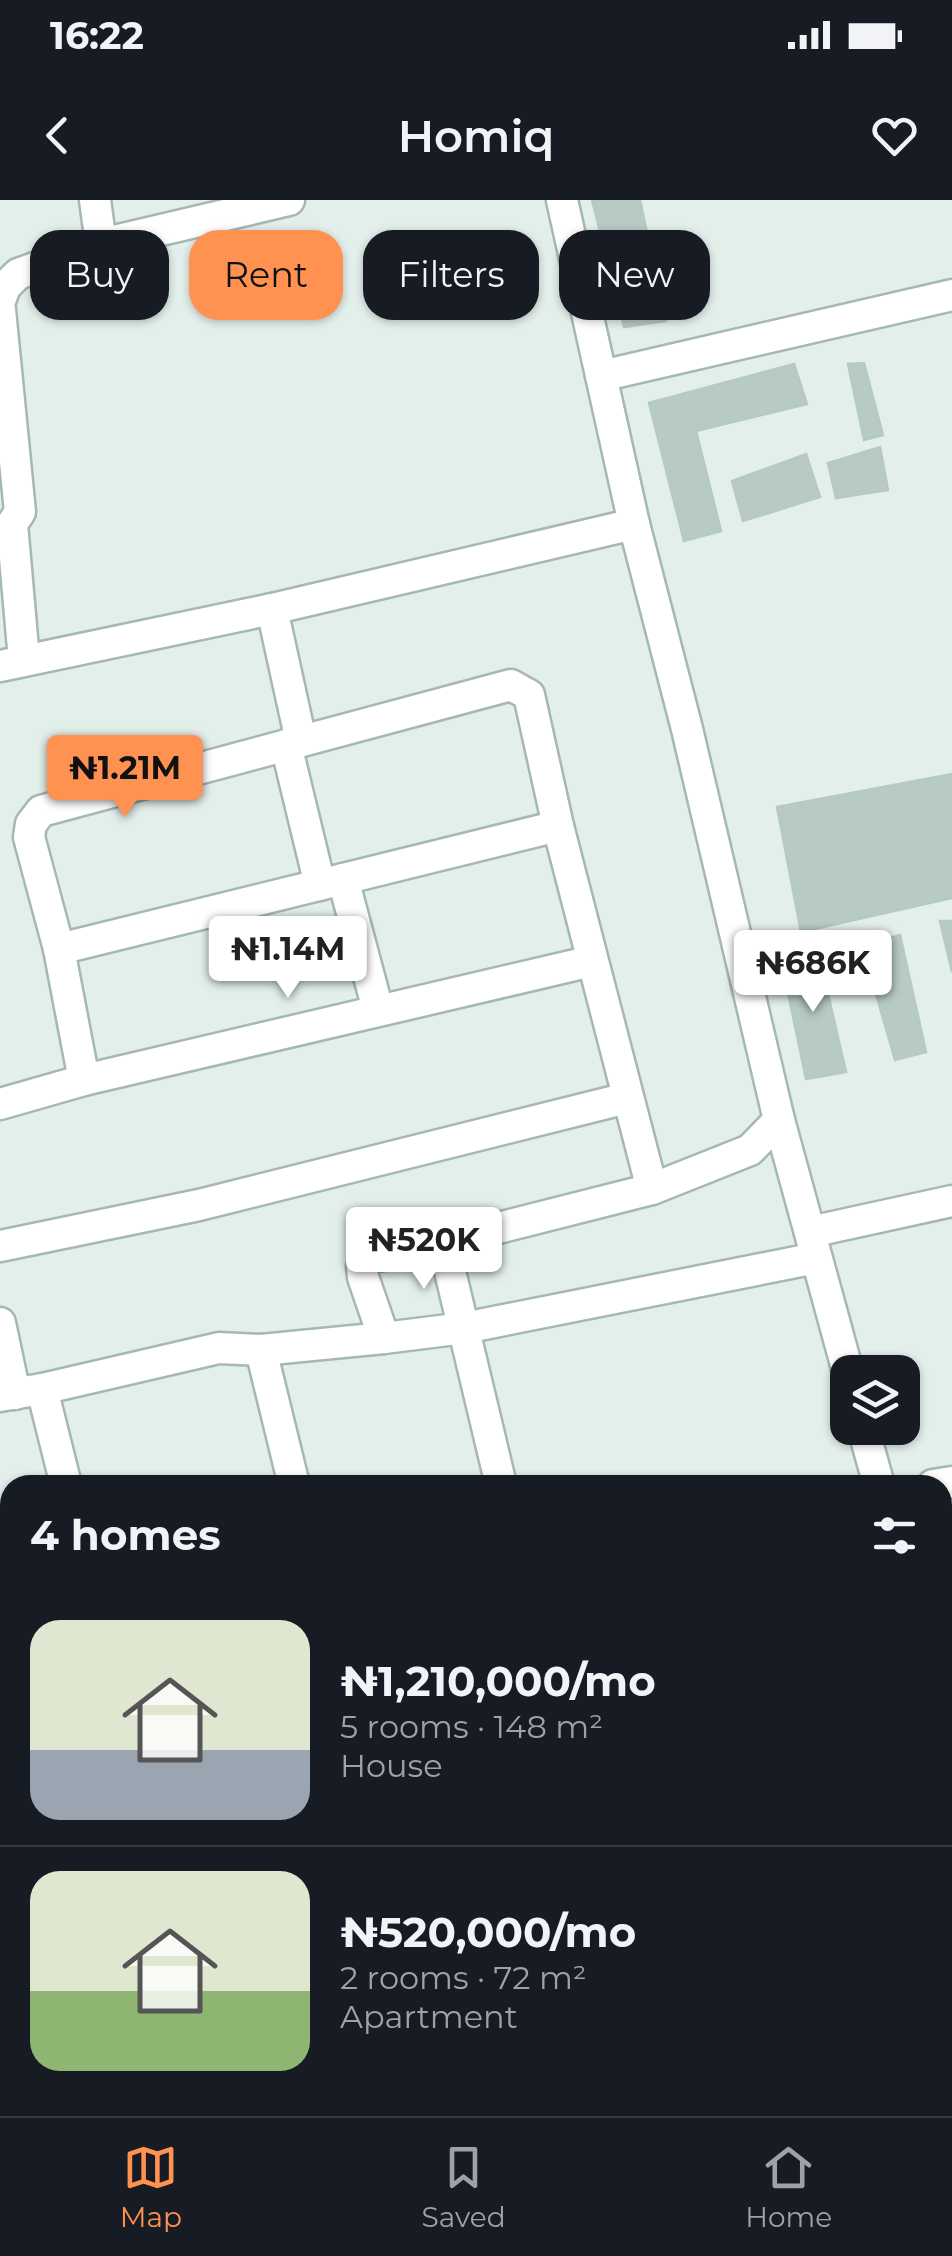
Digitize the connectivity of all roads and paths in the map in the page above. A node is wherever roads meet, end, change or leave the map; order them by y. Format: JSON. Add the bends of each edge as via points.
{"nodes":[{"id":1,"x":95,"y":200,"type":"edge"},
{"id":2,"x":562,"y":200,"type":"edge"},
{"id":3,"x":278,"y":201,"type":"edge"},
{"id":4,"x":99,"y":230,"type":"edge"},
{"id":5,"x":159,"y":230,"type":"edge"},
{"id":6,"x":30,"y":270,"type":"edge"},
{"id":7,"x":952,"y":295,"type":"edge"},
{"id":8,"x":0,"y":301,"type":"edge"},
{"id":9,"x":0,"y":310,"type":"edge"},
{"id":10,"x":601,"y":376,"type":"junction"},
{"id":11,"x":634,"y":524,"type":"junction"},
{"id":12,"x":6,"y":525,"type":"edge"},
{"id":13,"x":272,"y":609,"type":"junction"},
{"id":14,"x":12,"y":663,"type":"edge"},
{"id":15,"x":294,"y":743,"type":"junction"},
{"id":16,"x":558,"y":826,"type":"junction"},
{"id":17,"x":331,"y":882,"type":"junction"},
{"id":18,"x":59,"y":949,"type":"junction"},
{"id":19,"x":592,"y":961,"type":"junction"},
{"id":20,"x":378,"y":1010,"type":"junction"},
{"id":21,"x":84,"y":1080,"type":"junction"},
{"id":22,"x":627,"y":1098,"type":"junction"},
{"id":23,"x":0,"y":1104,"type":"edge"},
{"id":24,"x":780,"y":1120,"type":"junction"},
{"id":25,"x":652,"y":1189,"type":"junction"},
{"id":26,"x":952,"y":1201,"type":"edge"},
{"id":27,"x":443,"y":1242,"type":"junction"},
{"id":28,"x":813,"y":1245,"type":"junction"},
{"id":29,"x":0,"y":1246,"type":"edge"},
{"id":30,"x":0,"y":1323,"type":"edge"},
{"id":31,"x":464,"y":1328,"type":"junction"},
{"id":32,"x":384,"y":1338,"type":"junction"},
{"id":33,"x":261,"y":1350,"type":"junction"},
{"id":34,"x":843,"y":1355,"type":"edge"},
{"id":35,"x":19,"y":1393,"type":"edge"},
{"id":36,"x":867,"y":1445,"type":"edge"},
{"id":37,"x":61,"y":1475,"type":"edge"},
{"id":38,"x":292,"y":1475,"type":"edge"},
{"id":39,"x":500,"y":1475,"type":"edge"},
{"id":40,"x":875,"y":1475,"type":"edge"}],
"edges":[{"from":1,"to":4,"type":"street"},
{"from":2,"to":10,"type":"street"},
{"from":3,"to":5,"type":"street"},
{"from":6,"to":8,"type":"street","via":[[18,274]]},
{"from":7,"to":10,"type":"street"},
{"from":9,"to":12,"type":"street","via":[[20,512]]},
{"from":10,"to":11,"type":"street"},
{"from":11,"to":13,"type":"street"},
{"from":11,"to":24,"type":"street"},
{"from":12,"to":14,"type":"street"},
{"from":13,"to":14,"type":"street"},
{"from":13,"to":15,"type":"street"},
{"from":15,"to":16,"type":"street","via":[[511,685],[529,695]]},
{"from":15,"to":17,"type":"street"},
{"from":15,"to":18,"type":"street","via":[[41,811],[29,837]]},
{"from":16,"to":17,"type":"street"},
{"from":16,"to":19,"type":"street"},
{"from":17,"to":18,"type":"street"},
{"from":17,"to":20,"type":"street"},
{"from":18,"to":21,"type":"street"},
{"from":19,"to":20,"type":"street"},
{"from":19,"to":22,"type":"street"},
{"from":20,"to":21,"type":"street"},
{"from":21,"to":23,"type":"street"},
{"from":22,"to":25,"type":"street"},
{"from":22,"to":29,"type":"street","via":[[199,1205]]},
{"from":24,"to":25,"type":"street","via":[[750,1150]]},
{"from":24,"to":28,"type":"street"},
{"from":25,"to":27,"type":"street"},
{"from":26,"to":28,"type":"street"},
{"from":27,"to":31,"type":"street"},
{"from":27,"to":32,"type":"street","via":[[368,1258],[362,1267]]},
{"from":28,"to":31,"type":"street"},
{"from":28,"to":34,"type":"street"},
{"from":30,"to":35,"type":"street"},
{"from":31,"to":32,"type":"street"},
{"from":31,"to":39,"type":"street"},
{"from":32,"to":33,"type":"street"},
{"from":33,"to":35,"type":"street","via":[[219,1348]]},
{"from":33,"to":38,"type":"street"},
{"from":35,"to":37,"type":"street"},
{"from":36,"to":40,"type":"street"}]}
